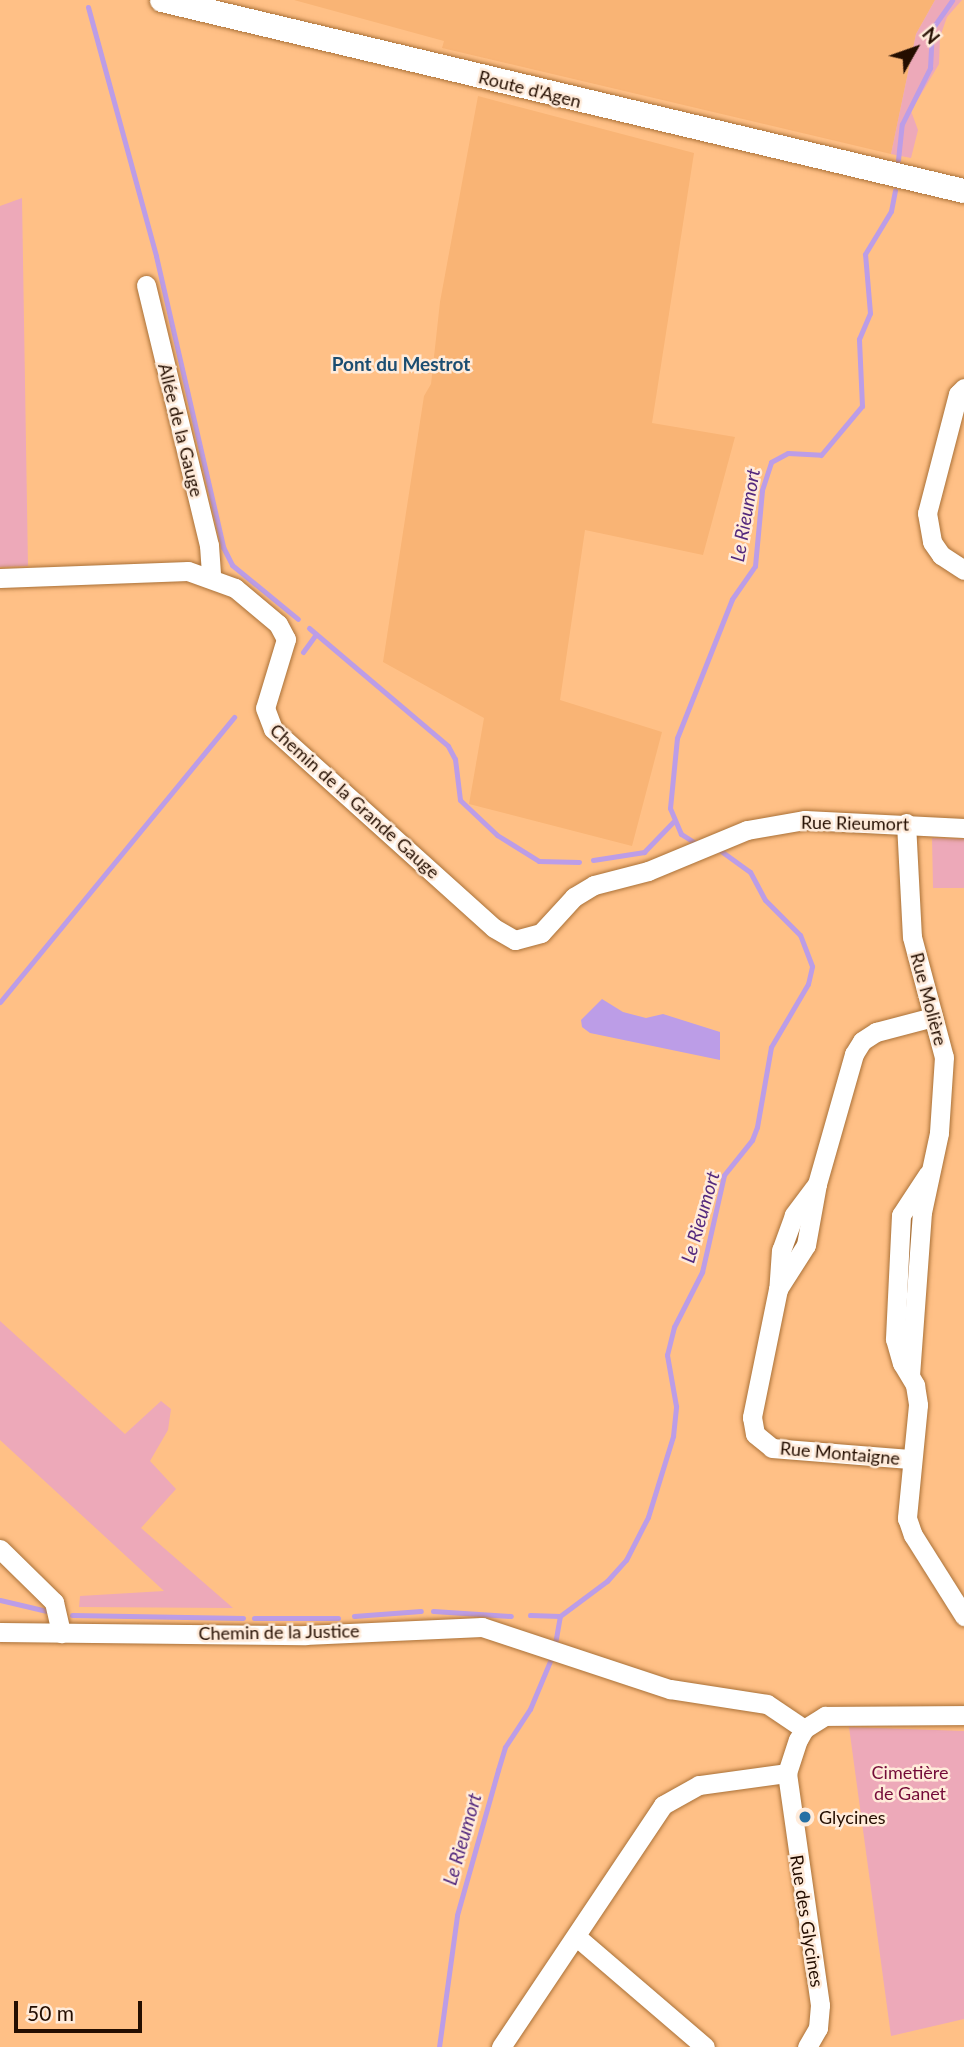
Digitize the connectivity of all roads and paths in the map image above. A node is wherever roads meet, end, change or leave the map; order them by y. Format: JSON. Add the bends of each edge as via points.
{"nodes":[{"id":1,"x":162,"y":0,"type":"edge"},
{"id":2,"x":964,"y":191,"type":"edge"},
{"id":3,"x":146,"y":285,"type":"dead end"},
{"id":4,"x":964,"y":388,"type":"edge"},
{"id":5,"x":964,"y":570,"type":"edge"},
{"id":6,"x":211,"y":576,"type":"junction"},
{"id":7,"x":0,"y":578,"type":"edge"},
{"id":8,"x":906,"y":824,"type":"junction"},
{"id":9,"x":964,"y":828,"type":"edge"},
{"id":10,"x":708,"y":846,"type":"joint"},
{"id":11,"x":933,"y":1017,"type":"junction"},
{"id":12,"x":910,"y":1459,"type":"junction"},
{"id":13,"x":0,"y":1549,"type":"edge"},
{"id":14,"x":964,"y":1616,"type":"edge"},
{"id":15,"x":0,"y":1632,"type":"edge"},
{"id":16,"x":61,"y":1633,"type":"junction"},
{"id":17,"x":964,"y":1715,"type":"edge"},
{"id":18,"x":810,"y":1724,"type":"junction"},
{"id":19,"x":787,"y":1773,"type":"junction"},
{"id":20,"x":578,"y":1938,"type":"junction"},
{"id":21,"x":501,"y":2047,"type":"edge"},
{"id":22,"x":705,"y":2047,"type":"edge"},
{"id":23,"x":807,"y":2047,"type":"edge"}],
"edges":[{"from":1,"to":2,"type":"main road","name":"Route d'Agen"},
{"from":3,"to":6,"type":"street","name":"Allée de la Gauge","via":[[209,545]]},
{"from":4,"to":5,"type":"street","via":[[958,394],[927,513],[932,542],[941,555]]},
{"from":6,"to":7,"type":"street","name":"Chemin de la Grande Gauge","via":[[188,571]]},
{"from":6,"to":10,"type":"street","name":"Chemin de la Grande Gauge","via":[[235,588],[278,624],[286,639],[265,708],[273,729],[507,937],[526,940],[541,933],[574,898],[594,885],[648,871]]},
{"from":8,"to":9,"type":"street","name":"Rue Rieumort"},
{"from":8,"to":10,"type":"street","name":"Rue Rieumort","via":[[777,823]]},
{"from":8,"to":11,"type":"street","name":"Rue Molière","via":[[912,937]]},
{"from":11,"to":12,"type":"street","name":"Rue Molière","via":[[944,1057],[910,1375],[918,1405]]},
{"from":11,"to":12,"type":"street","name":"Rue Montaigne","via":[[876,1032],[862,1041],[817,1184],[806,1245],[778,1289],[752,1418],[755,1434],[772,1448]]},
{"from":12,"to":14,"type":"street","name":"Rue Molière","via":[[910,1526]]},
{"from":13,"to":16,"type":"street","via":[[54,1602]]},
{"from":15,"to":16,"type":"street","name":"Chemin de la Justice"},
{"from":16,"to":18,"type":"street","name":"Chemin de la Justice","via":[[305,1635],[482,1627],[670,1689],[767,1704]]},
{"from":17,"to":18,"type":"street","via":[[832,1715]]},
{"from":18,"to":19,"type":"street","name":"Rue des Glycines"},
{"from":19,"to":20,"type":"street","via":[[699,1785],[673,1796],[615,1871]]},
{"from":19,"to":23,"type":"street","name":"Rue des Glycines","via":[[820,2005],[818,2028]]},
{"from":20,"to":21,"type":"street"},
{"from":20,"to":22,"type":"street"}]}
